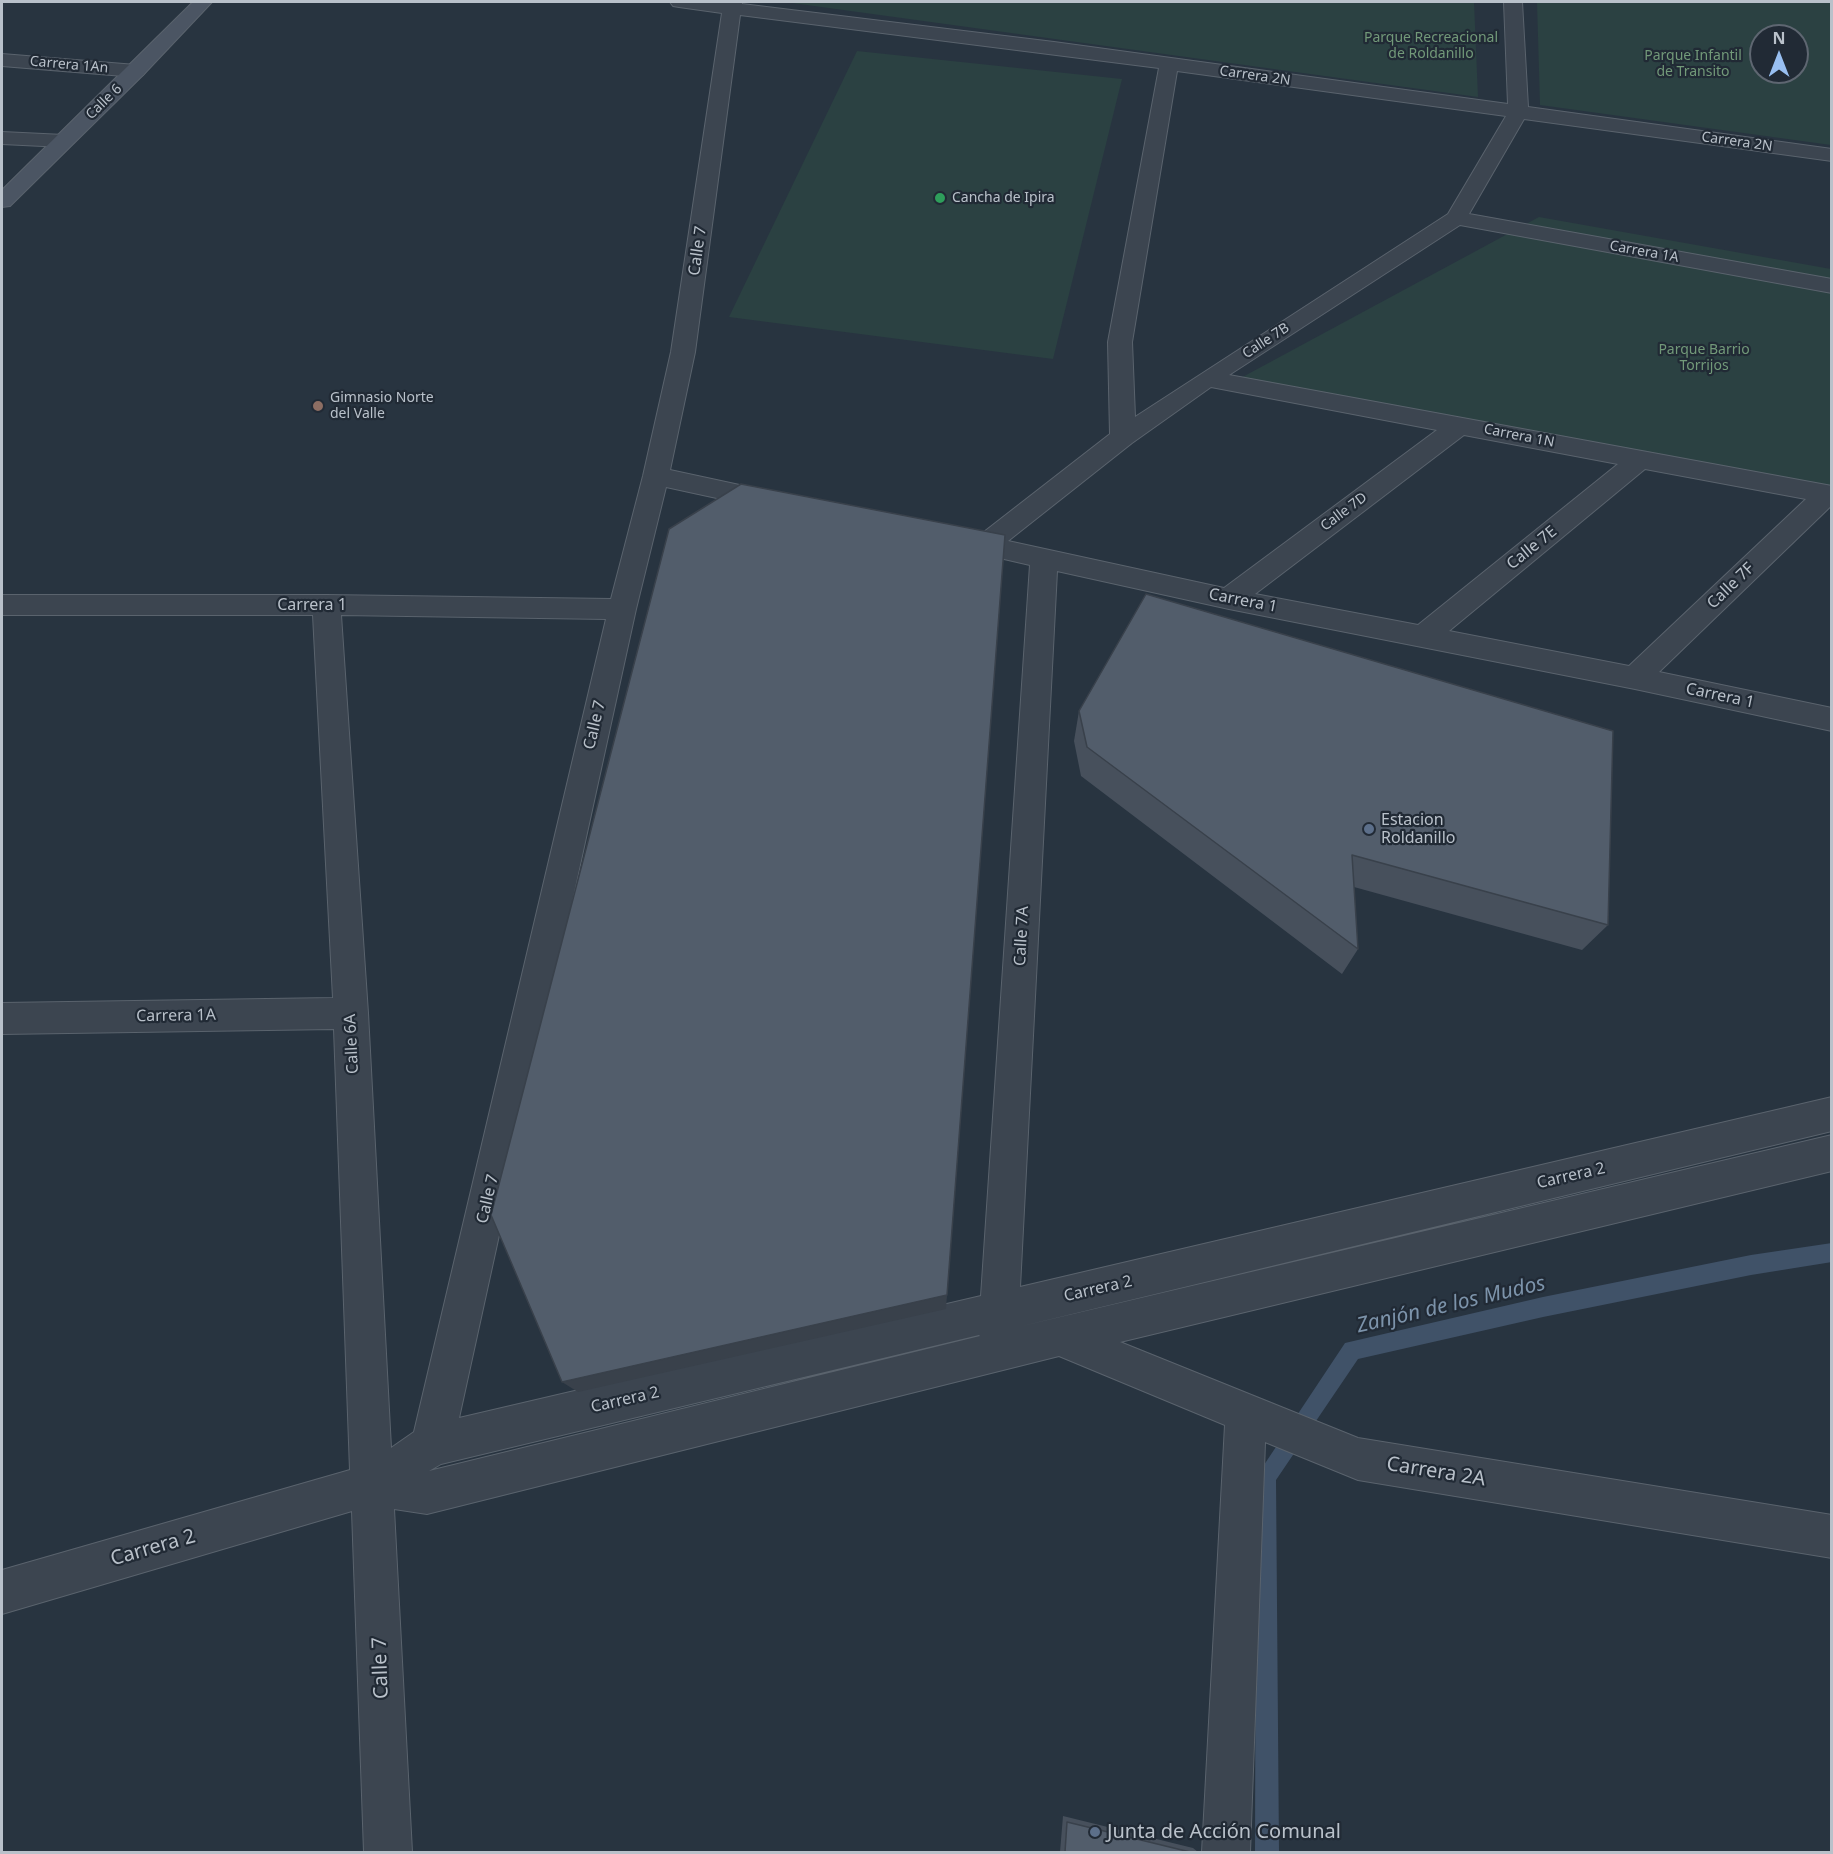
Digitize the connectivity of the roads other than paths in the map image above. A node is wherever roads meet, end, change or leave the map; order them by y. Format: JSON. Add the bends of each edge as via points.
{"nodes":[{"id":1,"x":203,"y":2,"type":"edge"},
{"id":2,"x":679,"y":2,"type":"edge"},
{"id":3,"x":1513,"y":2,"type":"edge"},
{"id":4,"x":732,"y":5,"type":"edge"},
{"id":5,"x":2,"y":60,"type":"edge"},
{"id":6,"x":1170,"y":64,"type":"junction"},
{"id":7,"x":136,"y":71,"type":"junction"},
{"id":8,"x":1518,"y":112,"type":"junction"},
{"id":9,"x":2,"y":138,"type":"edge"},
{"id":10,"x":64,"y":141,"type":"junction"},
{"id":11,"x":1832,"y":154,"type":"edge"},
{"id":12,"x":2,"y":201,"type":"edge"},
{"id":13,"x":1456,"y":218,"type":"junction"},
{"id":14,"x":1832,"y":286,"type":"edge"},
{"id":15,"x":1207,"y":379,"type":"junction"},
{"id":16,"x":1460,"y":425,"type":"junction"},
{"id":17,"x":1123,"y":437,"type":"junction"},
{"id":18,"x":1640,"y":459,"type":"junction"},
{"id":19,"x":656,"y":476,"type":"junction"},
{"id":20,"x":1829,"y":495,"type":"edge"},
{"id":21,"x":797,"y":506,"type":"edge"},
{"id":22,"x":938,"y":536,"type":"edge"},
{"id":23,"x":985,"y":545,"type":"junction"},
{"id":24,"x":1044,"y":558,"type":"junction"},
{"id":25,"x":1229,"y":599,"type":"junction"},
{"id":26,"x":2,"y":605,"type":"edge"},
{"id":27,"x":326,"y":605,"type":"junction"},
{"id":28,"x":622,"y":609,"type":"junction"},
{"id":29,"x":1424,"y":636,"type":"junction"},
{"id":30,"x":1635,"y":678,"type":"junction"},
{"id":31,"x":1831,"y":719,"type":"edge"},
{"id":32,"x":351,"y":1013,"type":"junction"},
{"id":33,"x":2,"y":1019,"type":"edge"},
{"id":34,"x":1832,"y":1114,"type":"edge"},
{"id":35,"x":1832,"y":1153,"type":"edge"},
{"id":36,"x":1000,"y":1312,"type":"junction"},
{"id":37,"x":1059,"y":1337,"type":"junction"},
{"id":38,"x":995,"y":1352,"type":"junction"},
{"id":39,"x":1260,"y":1419,"type":"junction"},
{"id":40,"x":432,"y":1445,"type":"junction"},
{"id":41,"x":373,"y":1484,"type":"junction"},
{"id":42,"x":1832,"y":1537,"type":"edge"},
{"id":43,"x":2,"y":1592,"type":"edge"},
{"id":44,"x":388,"y":1852,"type":"edge"},
{"id":45,"x":1226,"y":1852,"type":"edge"}],
"edges":[{"from":1,"to":7,"type":"street","name":"Calle 6"},
{"from":2,"to":4,"type":"street","name":"Carrera 2N"},
{"from":3,"to":8,"type":"street"},
{"from":4,"to":6,"type":"street","name":"Carrera 2N"},
{"from":4,"to":19,"type":"street","name":"Calle 7","via":[[683,352]]},
{"from":5,"to":7,"type":"street","name":"Carrera 1An"},
{"from":6,"to":8,"type":"street","name":"Carrera 2N"},
{"from":6,"to":17,"type":"street","via":[[1120,342]]},
{"from":7,"to":10,"type":"street","name":"Calle 6"},
{"from":8,"to":11,"type":"street","name":"Carrera 2N"},
{"from":8,"to":13,"type":"street","name":"Calle 7B"},
{"from":9,"to":10,"type":"street"},
{"from":10,"to":12,"type":"street","name":"Calle 6"},
{"from":13,"to":14,"type":"street","name":"Carrera 1A"},
{"from":13,"to":15,"type":"street","name":"Calle 7B"},
{"from":15,"to":16,"type":"street","name":"Carrera 1N"},
{"from":15,"to":17,"type":"street","name":"Calle 7B"},
{"from":16,"to":18,"type":"street","name":"Carrera 1N"},
{"from":16,"to":25,"type":"street","name":"Calle 7D"},
{"from":17,"to":23,"type":"street","name":"Calle 7B"},
{"from":18,"to":20,"type":"street","name":"Carrera 1N"},
{"from":18,"to":29,"type":"street","name":"Calle 7E"},
{"from":19,"to":21,"type":"street"},
{"from":19,"to":28,"type":"street","name":"Calle 7"},
{"from":20,"to":30,"type":"street","name":"Calle 7F"},
{"from":22,"to":23,"type":"street","name":"Carrera 1"},
{"from":23,"to":24,"type":"street","name":"Carrera 1"},
{"from":24,"to":25,"type":"street","name":"Carrera 1"},
{"from":24,"to":36,"type":"street","name":"Calle 7A"},
{"from":25,"to":29,"type":"street","name":"Carrera 1"},
{"from":26,"to":27,"type":"street","name":"Carrera 1"},
{"from":27,"to":28,"type":"street","name":"Carrera 1"},
{"from":27,"to":32,"type":"street","name":"Calle 6A"},
{"from":28,"to":40,"type":"street","name":"Calle 7"},
{"from":29,"to":30,"type":"street","name":"Carrera 1"},
{"from":30,"to":31,"type":"street","name":"Carrera 1"},
{"from":32,"to":33,"type":"street","name":"Carrera 1A"},
{"from":32,"to":41,"type":"street","name":"Calle 6A"},
{"from":34,"to":36,"type":"street","name":"Carrera 2"},
{"from":35,"to":37,"type":"street","name":"Carrera 2"},
{"from":36,"to":38,"type":"street","name":"Calle 7A"},
{"from":36,"to":40,"type":"street","name":"Carrera 2"},
{"from":37,"to":38,"type":"street","name":"Carrera 2"},
{"from":37,"to":39,"type":"street","name":"Carrera 2A"},
{"from":38,"to":41,"type":"street","name":"Carrera 2","via":[[427,1493]]},
{"from":39,"to":42,"type":"street","name":"Carrera 2A","via":[[1358,1459]]},
{"from":39,"to":45,"type":"street"},
{"from":40,"to":41,"type":"street","name":"Carrera 2"},
{"from":41,"to":43,"type":"street","name":"Carrera 2"},
{"from":41,"to":44,"type":"street","name":"Calle 7"}]}
